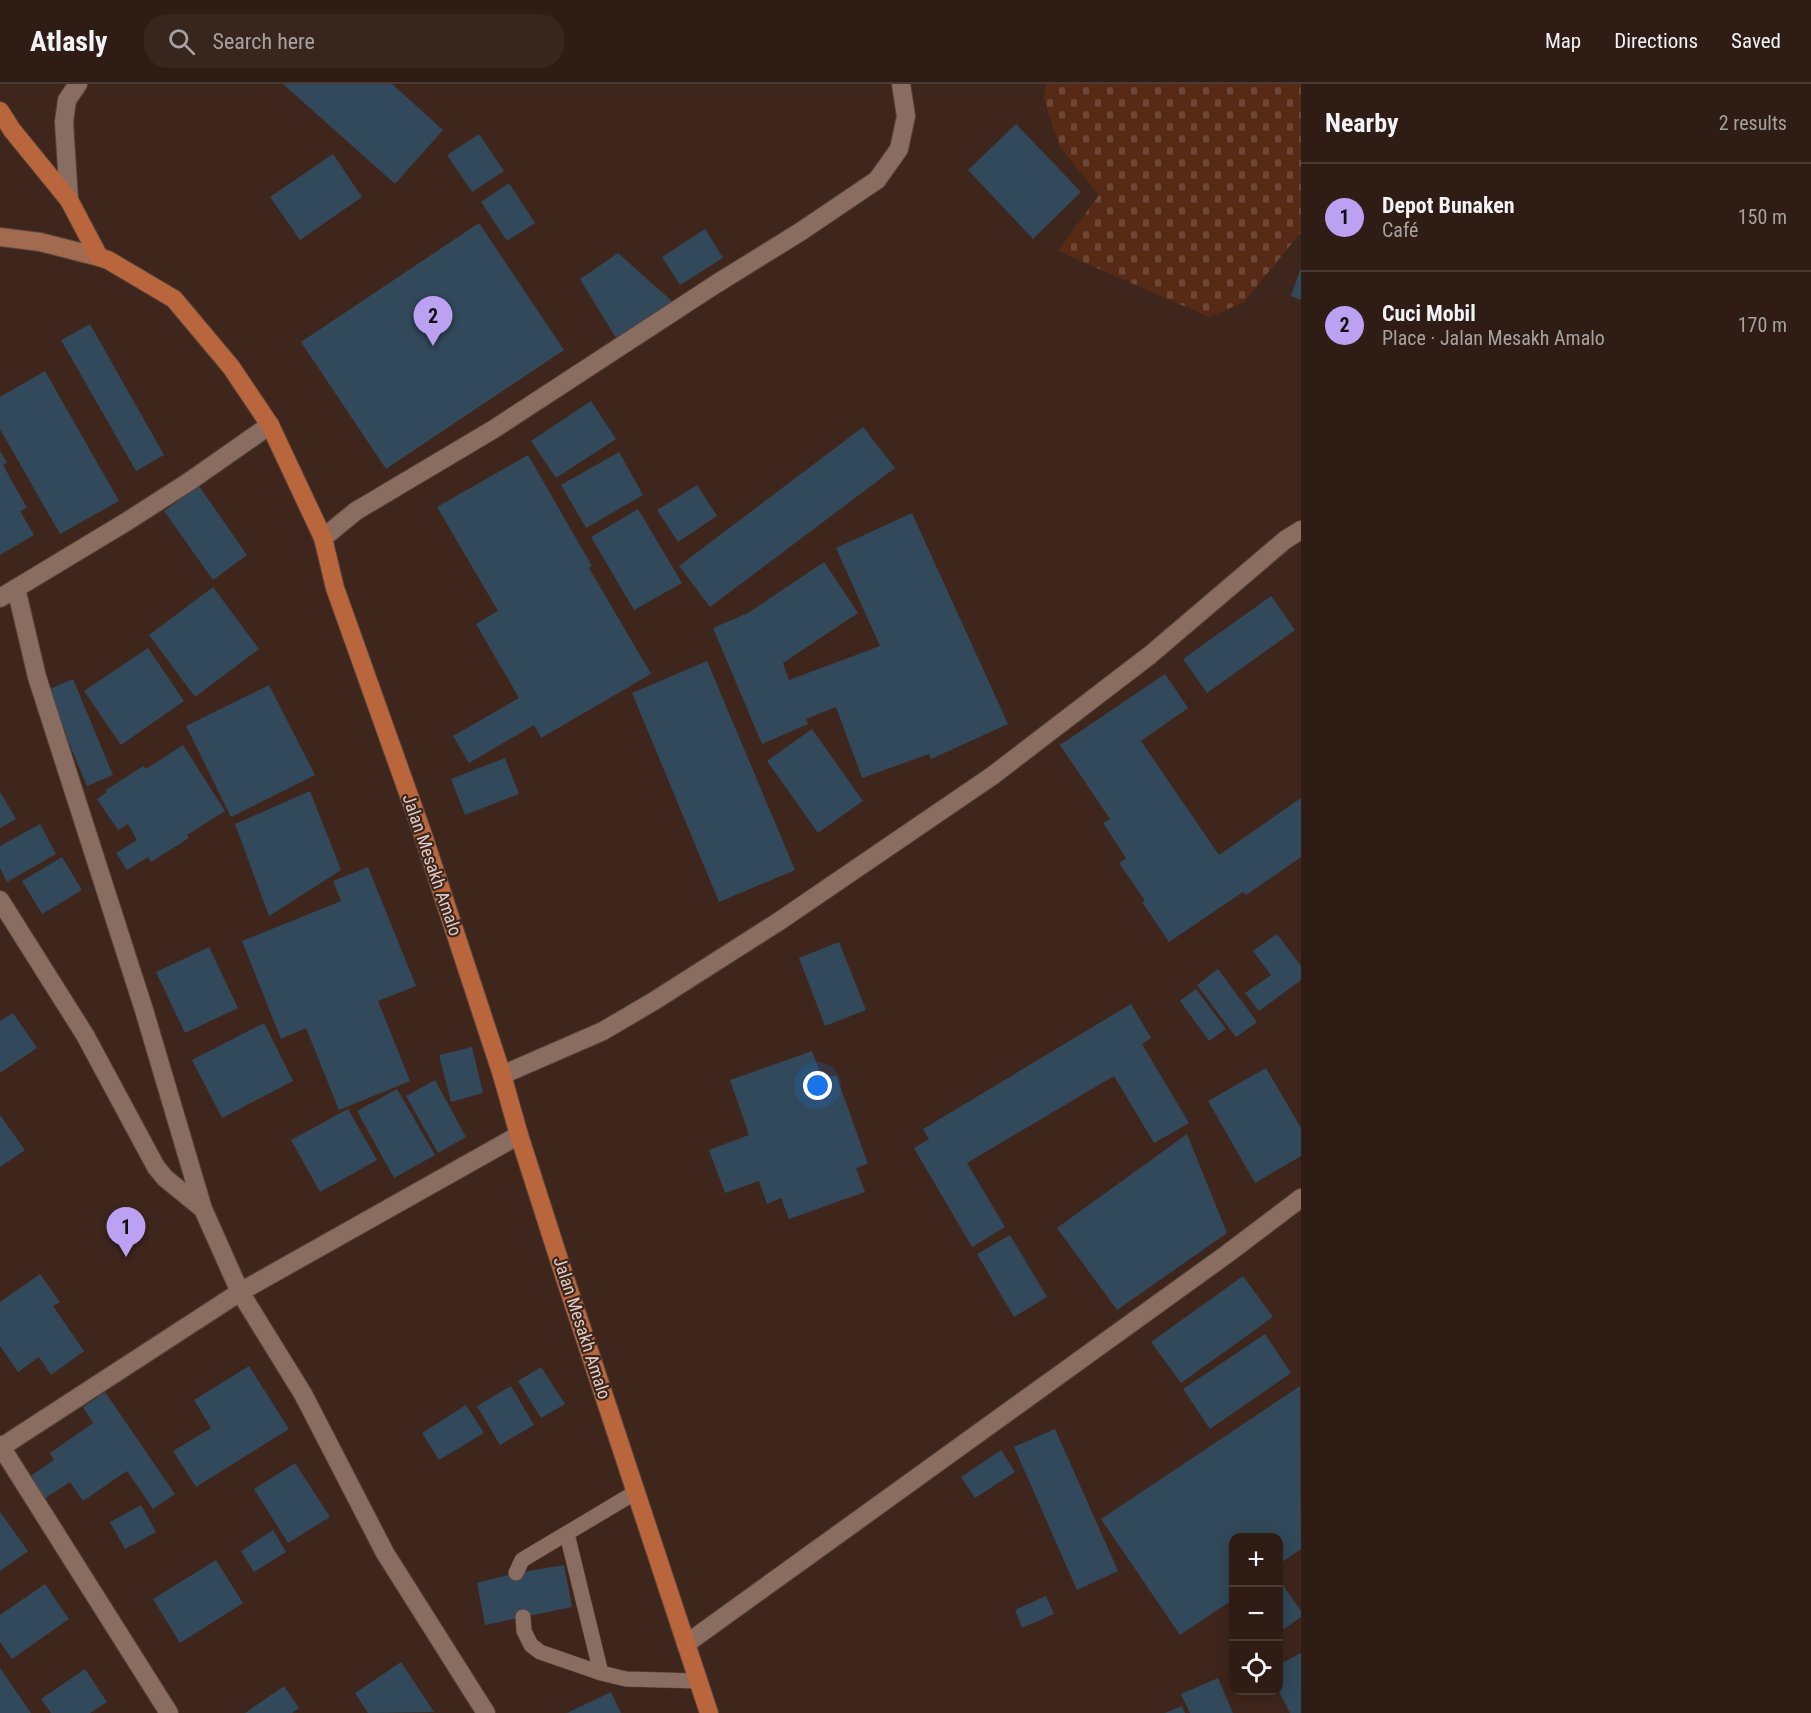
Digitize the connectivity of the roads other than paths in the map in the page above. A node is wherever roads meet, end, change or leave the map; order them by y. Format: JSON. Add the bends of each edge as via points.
{"nodes":[{"id":1,"x":78,"y":84,"type":"edge"},
{"id":2,"x":901,"y":84,"type":"edge"},
{"id":3,"x":0,"y":111,"type":"edge"},
{"id":4,"x":69,"y":200,"type":"junction"},
{"id":5,"x":0,"y":237,"type":"edge"},
{"id":6,"x":99,"y":257,"type":"junction"},
{"id":7,"x":270,"y":425,"type":"junction"},
{"id":8,"x":1301,"y":530,"type":"edge"},
{"id":9,"x":323,"y":538,"type":"junction"},
{"id":10,"x":16,"y":588,"type":"junction"},
{"id":11,"x":0,"y":598,"type":"edge"},
{"id":12,"x":0,"y":900,"type":"edge"},
{"id":13,"x":502,"y":1075,"type":"junction"},
{"id":14,"x":519,"y":1135,"type":"junction"},
{"id":15,"x":1301,"y":1198,"type":"edge"},
{"id":16,"x":203,"y":1209,"type":"junction"},
{"id":17,"x":240,"y":1292,"type":"junction"},
{"id":18,"x":0,"y":1447,"type":"edge"},
{"id":19,"x":636,"y":1492,"type":"junction"},
{"id":20,"x":567,"y":1534,"type":"junction"},
{"id":21,"x":516,"y":1573,"type":"dead end"},
{"id":22,"x":523,"y":1617,"type":"dead end"},
{"id":23,"x":686,"y":1644,"type":"junction"},
{"id":24,"x":601,"y":1672,"type":"junction"},
{"id":25,"x":698,"y":1681,"type":"junction"},
{"id":26,"x":169,"y":1713,"type":"edge"},
{"id":27,"x":486,"y":1713,"type":"edge"},
{"id":28,"x":708,"y":1713,"type":"edge"}],
"edges":[{"from":1,"to":4,"type":"street","via":[[67,100],[64,122]]},
{"from":2,"to":9,"type":"street","via":[[906,116],[899,149],[877,180],[494,429],[356,511]]},
{"from":3,"to":4,"type":"main road"},
{"from":4,"to":6,"type":"main road"},
{"from":5,"to":6,"type":"main road","via":[[40,242]]},
{"from":6,"to":7,"type":"main road","name":"Jalan Mesakh Amalo","via":[[174,299],[231,367]]},
{"from":7,"to":9,"type":"main road","name":"Jalan Mesakh Amalo"},
{"from":7,"to":10,"type":"street","via":[[172,492]]},
{"from":8,"to":13,"type":"street","via":[[1150,655],[992,776],[817,896],[603,1031]]},
{"from":9,"to":13,"type":"main road","name":"Jalan Mesakh Amalo","via":[[335,588],[422,832]]},
{"from":10,"to":11,"type":"street"},
{"from":10,"to":16,"type":"street","via":[[37,677]]},
{"from":12,"to":16,"type":"street","via":[[85,1035],[156,1167]]},
{"from":13,"to":14,"type":"main road","name":"Jalan Mesakh Amalo"},
{"from":14,"to":17,"type":"street"},
{"from":14,"to":19,"type":"main road","name":"Jalan Mesakh Amalo"},
{"from":15,"to":23,"type":"street"},
{"from":16,"to":17,"type":"street"},
{"from":17,"to":18,"type":"street"},
{"from":17,"to":27,"type":"street","via":[[303,1394],[385,1553]]},
{"from":18,"to":26,"type":"street"},
{"from":19,"to":20,"type":"lane"},
{"from":19,"to":23,"type":"main road","name":"Jalan Mesakh Amalo"},
{"from":20,"to":21,"type":"lane","via":[[522,1560]]},
{"from":20,"to":24,"type":"lane"},
{"from":22,"to":24,"type":"lane","via":[[531,1645],[540,1653]]},
{"from":23,"to":25,"type":"main road","name":"Jalan Mesakh Amalo"},
{"from":24,"to":25,"type":"lane","via":[[626,1678]]},
{"from":25,"to":28,"type":"main road","name":"Jalan Mesakh Amalo"}]}
